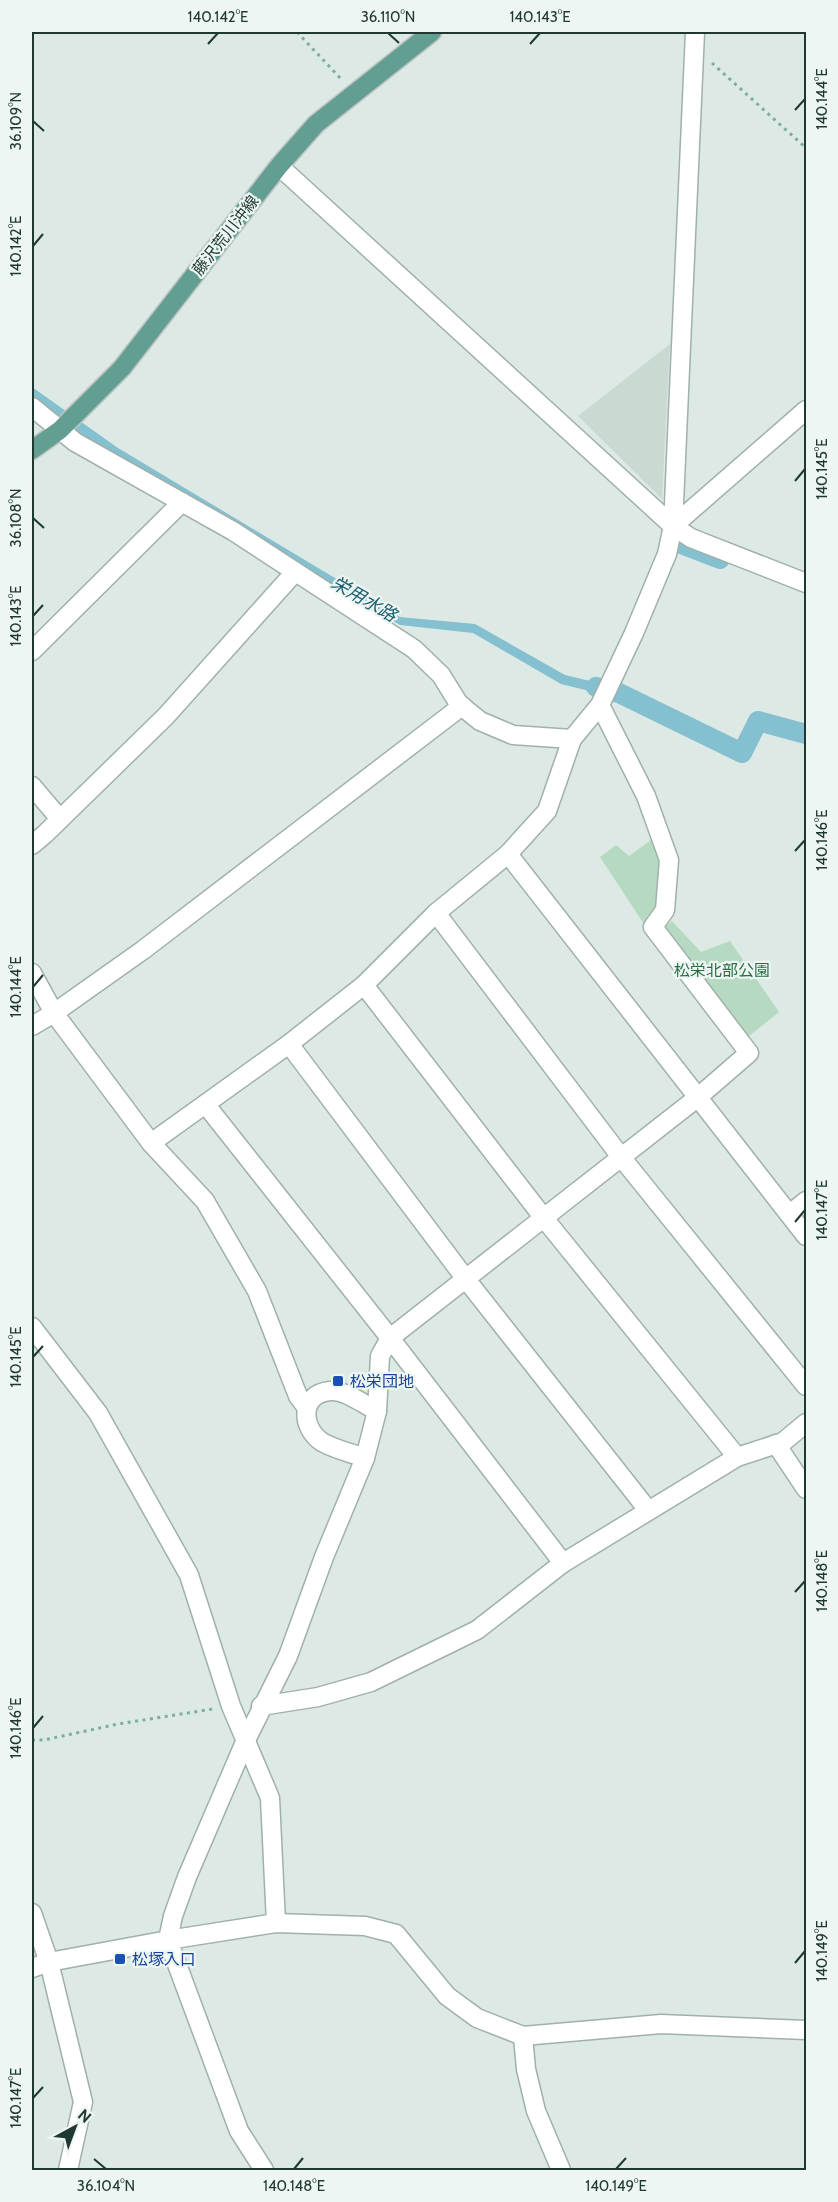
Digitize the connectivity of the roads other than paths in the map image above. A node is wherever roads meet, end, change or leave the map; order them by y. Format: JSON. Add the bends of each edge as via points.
{"nodes":[{"id":1,"x":432,"y":32,"type":"edge"},
{"id":2,"x":695,"y":39,"type":"edge"},
{"id":3,"x":279,"y":166,"type":"junction"},
{"id":4,"x":32,"y":407,"type":"edge"},
{"id":5,"x":807,"y":410,"type":"edge"},
{"id":6,"x":60,"y":430,"type":"junction"},
{"id":7,"x":32,"y":450,"type":"edge"},
{"id":8,"x":182,"y":502,"type":"junction"},
{"id":9,"x":673,"y":526,"type":"junction"},
{"id":10,"x":295,"y":572,"type":"junction"},
{"id":11,"x":807,"y":583,"type":"edge"},
{"id":12,"x":32,"y":651,"type":"edge"},
{"id":13,"x":600,"y":705,"type":"junction"},
{"id":14,"x":462,"y":706,"type":"junction"},
{"id":15,"x":572,"y":739,"type":"junction"},
{"id":16,"x":32,"y":786,"type":"edge"},
{"id":17,"x":60,"y":819,"type":"junction"},
{"id":18,"x":32,"y":845,"type":"edge"},
{"id":19,"x":508,"y":854,"type":"junction"},
{"id":20,"x":436,"y":913,"type":"junction"},
{"id":21,"x":32,"y":973,"type":"edge"},
{"id":22,"x":364,"y":985,"type":"junction"},
{"id":23,"x":54,"y":1013,"type":"junction"},
{"id":24,"x":32,"y":1026,"type":"edge"},
{"id":25,"x":289,"y":1044,"type":"junction"},
{"id":26,"x":697,"y":1098,"type":"junction"},
{"id":27,"x":206,"y":1105,"type":"junction"},
{"id":28,"x":151,"y":1143,"type":"junction"},
{"id":29,"x":621,"y":1157,"type":"junction"},
{"id":30,"x":807,"y":1202,"type":"edge"},
{"id":31,"x":790,"y":1214,"type":"junction"},
{"id":32,"x":543,"y":1217,"type":"junction"},
{"id":33,"x":807,"y":1236,"type":"edge"},
{"id":34,"x":465,"y":1278,"type":"junction"},
{"id":35,"x":32,"y":1327,"type":"edge"},
{"id":36,"x":390,"y":1338,"type":"junction"},
{"id":37,"x":807,"y":1386,"type":"edge"},
{"id":38,"x":307,"y":1408,"type":"junction"},
{"id":39,"x":377,"y":1411,"type":"junction"},
{"id":40,"x":807,"y":1423,"type":"edge"},
{"id":41,"x":776,"y":1444,"type":"junction"},
{"id":42,"x":737,"y":1456,"type":"junction"},
{"id":43,"x":365,"y":1458,"type":"junction"},
{"id":44,"x":807,"y":1488,"type":"edge"},
{"id":45,"x":648,"y":1510,"type":"junction"},
{"id":46,"x":563,"y":1563,"type":"junction"},
{"id":47,"x":261,"y":1706,"type":"junction"},
{"id":48,"x":245,"y":1742,"type":"junction"},
{"id":49,"x":32,"y":1913,"type":"edge"},
{"id":50,"x":276,"y":1923,"type":"junction"},
{"id":51,"x":168,"y":1940,"type":"junction"},
{"id":52,"x":40,"y":1965,"type":"edge"},
{"id":53,"x":807,"y":2030,"type":"edge"},
{"id":54,"x":523,"y":2036,"type":"junction"},
{"id":55,"x":68,"y":2170,"type":"edge"},
{"id":56,"x":264,"y":2170,"type":"edge"},
{"id":57,"x":561,"y":2170,"type":"edge"}],
"edges":[{"from":1,"to":3,"type":"main road","name":"藤沢荒川沖線","via":[[316,124]]},
{"from":2,"to":9,"type":"street"},
{"from":3,"to":6,"type":"main road","name":"藤沢荒川沖線","via":[[122,368]]},
{"from":3,"to":9,"type":"street"},
{"from":4,"to":6,"type":"street"},
{"from":5,"to":9,"type":"street"},
{"from":6,"to":7,"type":"main road","name":"藤沢荒川沖線"},
{"from":6,"to":8,"type":"street"},
{"from":8,"to":10,"type":"street"},
{"from":8,"to":12,"type":"street"},
{"from":9,"to":11,"type":"street","via":[[692,538]]},
{"from":9,"to":13,"type":"street","via":[[667,554]]},
{"from":10,"to":14,"type":"street","via":[[414,649],[441,675]]},
{"from":10,"to":17,"type":"street","via":[[166,716]]},
{"from":13,"to":15,"type":"street"},
{"from":13,"to":26,"type":"street","via":[[646,796],[669,860],[665,910],[652,927],[749,1053]]},
{"from":14,"to":15,"type":"street","via":[[480,721],[513,735]]},
{"from":14,"to":23,"type":"street","via":[[143,950]]},
{"from":15,"to":19,"type":"street","via":[[547,811]]},
{"from":16,"to":17,"type":"street"},
{"from":17,"to":18,"type":"street"},
{"from":19,"to":20,"type":"street"},
{"from":19,"to":26,"type":"street"},
{"from":20,"to":22,"type":"street"},
{"from":20,"to":29,"type":"street"},
{"from":21,"to":23,"type":"street"},
{"from":22,"to":25,"type":"street"},
{"from":22,"to":32,"type":"street"},
{"from":23,"to":24,"type":"street"},
{"from":23,"to":28,"type":"street"},
{"from":25,"to":27,"type":"street"},
{"from":25,"to":34,"type":"street"},
{"from":26,"to":29,"type":"street"},
{"from":26,"to":31,"type":"street"},
{"from":27,"to":28,"type":"street"},
{"from":27,"to":36,"type":"street"},
{"from":28,"to":38,"type":"street","via":[[205,1201],[257,1291],[298,1396]]},
{"from":29,"to":32,"type":"street"},
{"from":29,"to":37,"type":"street"},
{"from":30,"to":31,"type":"street"},
{"from":31,"to":33,"type":"street"},
{"from":32,"to":34,"type":"street"},
{"from":32,"to":42,"type":"street"},
{"from":34,"to":36,"type":"street"},
{"from":34,"to":45,"type":"street"},
{"from":35,"to":48,"type":"street","via":[[98,1413],[189,1575]]},
{"from":36,"to":39,"type":"street","via":[[380,1356]]},
{"from":36,"to":46,"type":"street"},
{"from":38,"to":39,"type":"street","via":[[313,1400],[331,1391]]},
{"from":38,"to":43,"type":"street","via":[[305,1417],[313,1435],[323,1443]]},
{"from":39,"to":43,"type":"street"},
{"from":40,"to":41,"type":"street"},
{"from":41,"to":42,"type":"street"},
{"from":41,"to":44,"type":"street"},
{"from":42,"to":45,"type":"street"},
{"from":43,"to":47,"type":"street","via":[[288,1656]]},
{"from":45,"to":46,"type":"street"},
{"from":46,"to":47,"type":"street","via":[[477,1630],[371,1682]]},
{"from":47,"to":48,"type":"street"},
{"from":48,"to":50,"type":"street","via":[[270,1798]]},
{"from":48,"to":51,"type":"street","via":[[187,1877]]},
{"from":49,"to":52,"type":"street"},
{"from":50,"to":51,"type":"street"},
{"from":50,"to":54,"type":"street","via":[[365,1926],[396,1934],[447,1996],[477,2018]]},
{"from":51,"to":52,"type":"street"},
{"from":51,"to":56,"type":"street","via":[[238,2131]]},
{"from":52,"to":55,"type":"street","via":[[83,2102]]},
{"from":53,"to":54,"type":"street","via":[[661,2024]]},
{"from":54,"to":57,"type":"street","via":[[536,2111]]}]}
